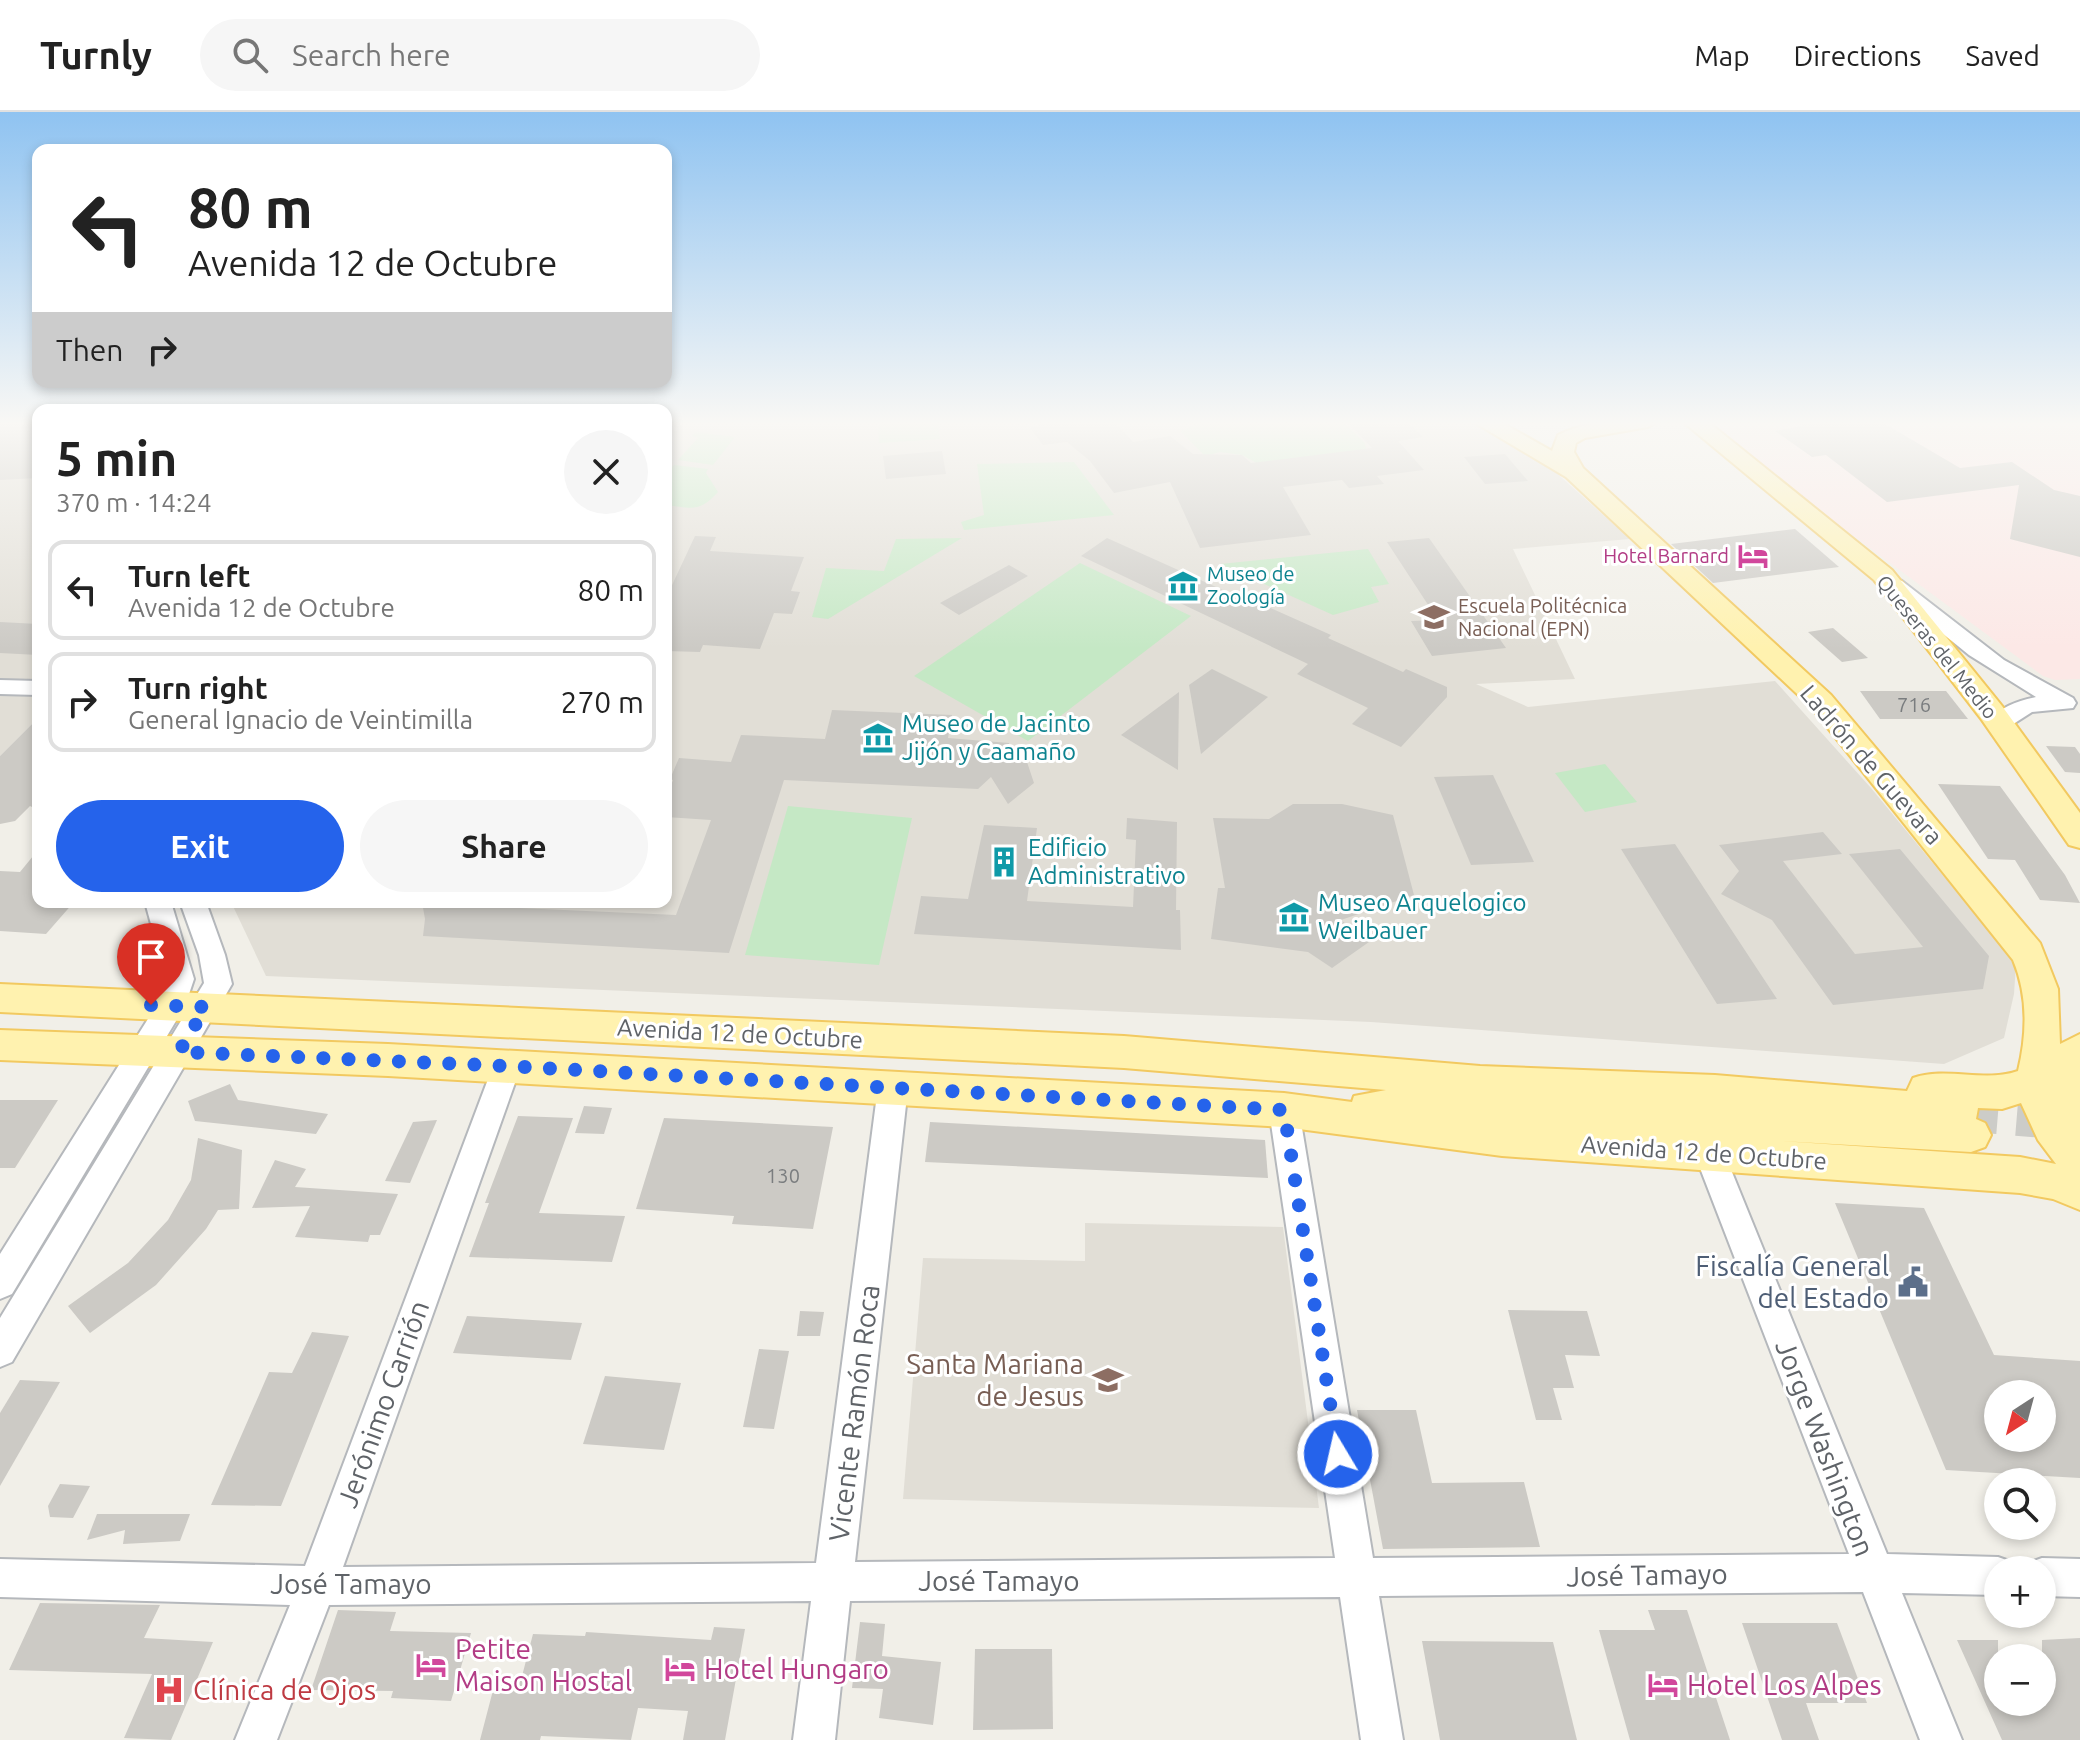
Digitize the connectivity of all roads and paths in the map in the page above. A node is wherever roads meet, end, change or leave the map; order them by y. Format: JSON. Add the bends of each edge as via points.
{"nodes":[{"id":1,"x":1601,"y":497,"type":"edge"},
{"id":2,"x":1786,"y":497,"type":"edge"},
{"id":3,"x":1883,"y":575,"type":"junction"},
{"id":4,"x":0,"y":687,"type":"edge"},
{"id":5,"x":32,"y":688,"type":"edge"},
{"id":6,"x":0,"y":700,"type":"edge"},
{"id":7,"x":32,"y":702,"type":"edge"},
{"id":8,"x":2073,"y":702,"type":"edge"},
{"id":9,"x":1999,"y":723,"type":"junction"},
{"id":10,"x":2080,"y":837,"type":"edge"},
{"id":11,"x":160,"y":908,"type":"edge"},
{"id":12,"x":195,"y":908,"type":"edge"},
{"id":13,"x":0,"y":998,"type":"edge"},
{"id":14,"x":188,"y":1007,"type":"junction"},
{"id":15,"x":719,"y":1033,"type":"junction"},
{"id":16,"x":0,"y":1045,"type":"edge"},
{"id":17,"x":998,"y":1046,"type":"junction"},
{"id":18,"x":2080,"y":1049,"type":"edge"},
{"id":19,"x":141,"y":1052,"type":"junction"},
{"id":20,"x":179,"y":1052,"type":"junction"},
{"id":21,"x":507,"y":1066,"type":"junction"},
{"id":22,"x":635,"y":1073,"type":"junction"},
{"id":23,"x":1480,"y":1082,"type":"junction"},
{"id":24,"x":2035,"y":1082,"type":"junction"},
{"id":25,"x":893,"y":1087,"type":"junction"},
{"id":26,"x":1284,"y":1110,"type":"junction"},
{"id":27,"x":1328,"y":1113,"type":"junction"},
{"id":28,"x":1710,"y":1155,"type":"junction"},
{"id":29,"x":2077,"y":1169,"type":"edge"},
{"id":30,"x":0,"y":1283,"type":"edge"},
{"id":31,"x":0,"y":1350,"type":"edge"},
{"id":32,"x":1874,"y":1573,"type":"junction"},
{"id":33,"x":1984,"y":1576,"type":"edge"},
{"id":34,"x":1358,"y":1577,"type":"junction"},
{"id":35,"x":2056,"y":1577,"type":"edge"},
{"id":36,"x":0,"y":1578,"type":"edge"},
{"id":37,"x":2080,"y":1578,"type":"edge"},
{"id":38,"x":834,"y":1582,"type":"junction"},
{"id":39,"x":317,"y":1586,"type":"junction"},
{"id":40,"x":256,"y":1740,"type":"edge"},
{"id":41,"x":814,"y":1740,"type":"edge"},
{"id":42,"x":1382,"y":1740,"type":"edge"},
{"id":43,"x":1941,"y":1740,"type":"edge"}],
"edges":[{"from":1,"to":24,"type":"main road","name":"Ladrón de Guevara","via":[[1821,701],[2028,953],[2043,1002]]},
{"from":2,"to":3,"type":"main road","name":"Queseras del Medio"},
{"from":3,"to":8,"type":"street","via":[[1996,668],[2024,685]]},
{"from":3,"to":9,"type":"main road","name":"Queseras del Medio"},
{"from":4,"to":5,"type":"street"},
{"from":6,"to":7,"type":"street"},
{"from":8,"to":9,"type":"street","via":[[2027,704]]},
{"from":9,"to":10,"type":"main road","name":"Queseras del Medio"},
{"from":11,"to":14,"type":"street"},
{"from":12,"to":14,"type":"street","via":[[218,984]]},
{"from":13,"to":14,"type":"main road","name":"Avenida 12 de Octubre"},
{"from":14,"to":15,"type":"main road","name":"Avenida 12 de Octubre"},
{"from":14,"to":19,"type":"street"},
{"from":14,"to":20,"type":"street"},
{"from":15,"to":17,"type":"main road","name":"Avenida 12 de Octubre"},
{"from":15,"to":22,"type":"main road","via":[[710,1049],[692,1061]]},
{"from":16,"to":19,"type":"main road","name":"Avenida 12 de Octubre"},
{"from":17,"to":23,"type":"main road","name":"Avenida 12 de Octubre"},
{"from":17,"to":25,"type":"main road","via":[[916,1058],[901,1070]]},
{"from":18,"to":29,"type":"main road","via":[[2066,1063],[2060,1085],[2061,1120]]},
{"from":19,"to":20,"type":"main road","name":"Avenida 12 de Octubre"},
{"from":19,"to":30,"type":"street"},
{"from":20,"to":21,"type":"main road","name":"Avenida 12 de Octubre"},
{"from":20,"to":31,"type":"street"},
{"from":21,"to":22,"type":"main road","name":"Avenida 12 de Octubre"},
{"from":21,"to":39,"type":"street","name":"Jerónimo Carrión"},
{"from":22,"to":25,"type":"main road","name":"Avenida 12 de Octubre"},
{"from":23,"to":24,"type":"main road","name":"Avenida 12 de Octubre","via":[[1543,1075],[2002,1093]]},
{"from":23,"to":27,"type":"main road","name":"Avenida 12 de Octubre","via":[[1715,1091],[1970,1134],[1438,1116],[1390,1105]]},
{"from":24,"to":29,"type":"main road","via":[[2046,1117]]},
{"from":25,"to":26,"type":"main road","name":"Avenida 12 de Octubre"},
{"from":25,"to":38,"type":"street","name":"Vicente Ramón Roca"},
{"from":26,"to":27,"type":"main road","name":"Avenida 12 de Octubre"},
{"from":26,"to":34,"type":"street"},
{"from":27,"to":28,"type":"main road","name":"Avenida 12 de Octubre","via":[[1425,1130]]},
{"from":28,"to":29,"type":"main road","name":"Avenida 12 de Octubre","via":[[2053,1181]]},
{"from":28,"to":32,"type":"street","name":"Jorge Washington"},
{"from":32,"to":33,"type":"street","name":"José Tamayo"},
{"from":32,"to":34,"type":"street","name":"José Tamayo"},
{"from":32,"to":43,"type":"street","name":"Jorge Washington"},
{"from":34,"to":38,"type":"street","name":"José Tamayo"},
{"from":34,"to":42,"type":"street"},
{"from":35,"to":37,"type":"street"},
{"from":36,"to":39,"type":"street","name":"José Tamayo"},
{"from":38,"to":39,"type":"street","name":"José Tamayo"},
{"from":38,"to":41,"type":"street","name":"Vicente Ramón Roca"},
{"from":39,"to":40,"type":"street","name":"Jerónimo Carrión"}]}
